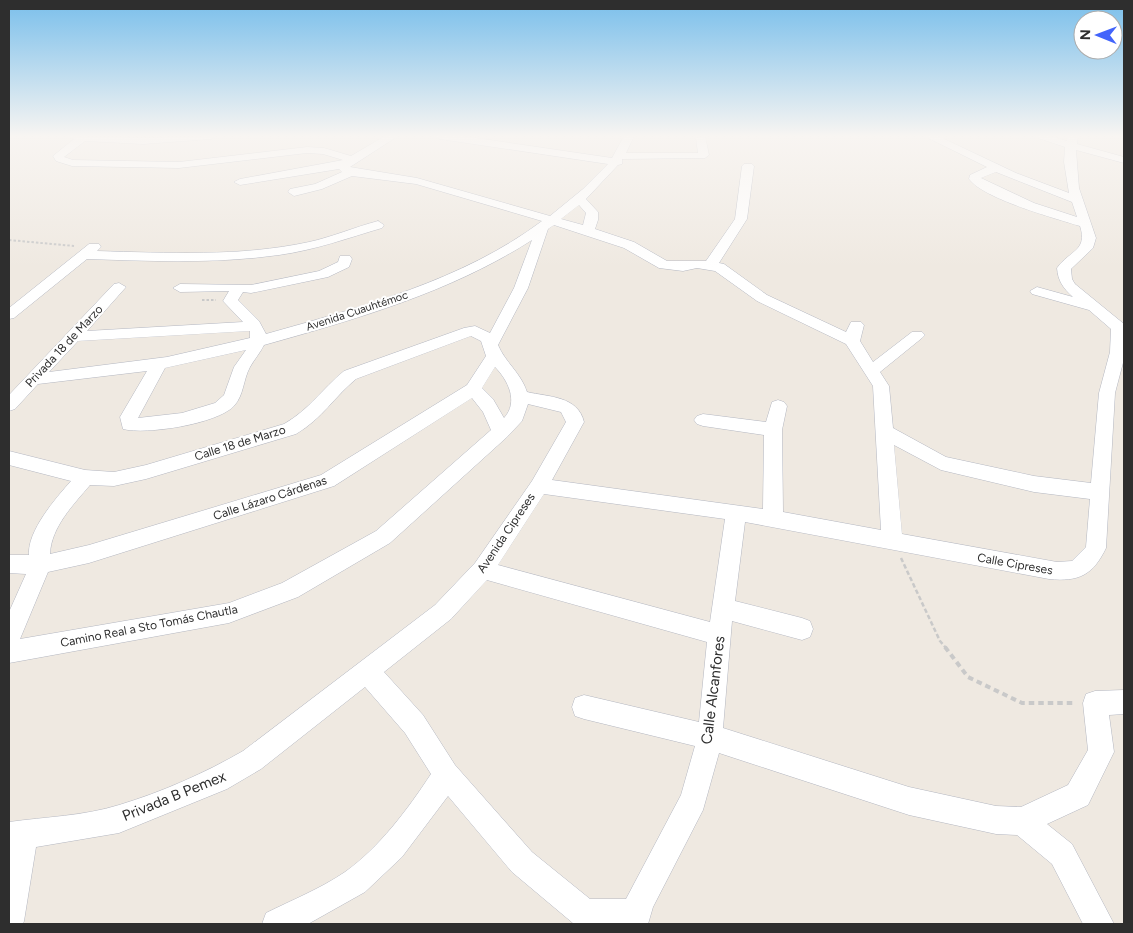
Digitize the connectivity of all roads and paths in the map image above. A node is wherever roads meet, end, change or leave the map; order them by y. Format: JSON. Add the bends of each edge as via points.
{"nodes":[{"id":1,"x":257,"y":180,"type":"edge"},
{"id":2,"x":329,"y":180,"type":"edge"},
{"id":3,"x":410,"y":180,"type":"edge"},
{"id":4,"x":598,"y":180,"type":"edge"},
{"id":5,"x":746,"y":180,"type":"edge"},
{"id":6,"x":976,"y":180,"type":"edge"},
{"id":7,"x":1025,"y":180,"type":"edge"},
{"id":8,"x":1071,"y":180,"type":"edge"},
{"id":9,"x":240,"y":182,"type":"dead end"},
{"id":10,"x":294,"y":192,"type":"dead end"},
{"id":11,"x":579,"y":198,"type":"junction"},
{"id":12,"x":1075,"y":199,"type":"junction"},
{"id":13,"x":548,"y":224,"type":"junction"},
{"id":14,"x":1086,"y":224,"type":"junction"},
{"id":15,"x":378,"y":225,"type":"dead end"},
{"id":16,"x":587,"y":231,"type":"junction"},
{"id":17,"x":9,"y":240,"type":"edge"},
{"id":18,"x":90,"y":251,"type":"junction"},
{"id":19,"x":201,"y":258,"type":"junction"},
{"id":20,"x":345,"y":259,"type":"dead end"},
{"id":21,"x":711,"y":264,"type":"junction"},
{"id":22,"x":119,"y":287,"type":"dead end"},
{"id":23,"x":239,"y":288,"type":"junction"},
{"id":24,"x":1037,"y":291,"type":"dead end"},
{"id":25,"x":1095,"y":308,"type":"junction"},
{"id":26,"x":9,"y":315,"type":"edge"},
{"id":27,"x":1121,"y":330,"type":"edge"},
{"id":28,"x":256,"y":333,"type":"junction"},
{"id":29,"x":917,"y":335,"type":"dead end"},
{"id":30,"x":72,"y":336,"type":"junction"},
{"id":31,"x":492,"y":350,"type":"junction"},
{"id":32,"x":159,"y":364,"type":"junction"},
{"id":33,"x":870,"y":371,"type":"junction"},
{"id":34,"x":32,"y":379,"type":"junction"},
{"id":35,"x":473,"y":389,"type":"junction"},
{"id":36,"x":520,"y":396,"type":"junction"},
{"id":37,"x":9,"y":405,"type":"edge"},
{"id":38,"x":778,"y":406,"type":"dead end"},
{"id":39,"x":703,"y":420,"type":"dead end"},
{"id":40,"x":773,"y":430,"type":"junction"},
{"id":41,"x":501,"y":432,"type":"junction"},
{"id":42,"x":885,"y":432,"type":"junction"},
{"id":43,"x":9,"y":458,"type":"edge"},
{"id":44,"x":86,"y":477,"type":"junction"},
{"id":45,"x":539,"y":486,"type":"junction"},
{"id":46,"x":1098,"y":492,"type":"junction"},
{"id":47,"x":736,"y":512,"type":"junction"},
{"id":48,"x":773,"y":520,"type":"junction"},
{"id":49,"x":892,"y":541,"type":"junction"},
{"id":50,"x":9,"y":564,"type":"edge"},
{"id":51,"x":40,"y":565,"type":"junction"},
{"id":52,"x":483,"y":570,"type":"junction"},
{"id":53,"x":724,"y":609,"type":"junction"},
{"id":54,"x":802,"y":629,"type":"dead end"},
{"id":55,"x":720,"y":635,"type":"junction"},
{"id":56,"x":9,"y":638,"type":"edge"},
{"id":57,"x":9,"y":652,"type":"edge"},
{"id":58,"x":368,"y":672,"type":"junction"},
{"id":59,"x":1124,"y":702,"type":"edge"},
{"id":60,"x":1095,"y":703,"type":"junction"},
{"id":61,"x":584,"y":707,"type":"dead end"},
{"id":62,"x":710,"y":736,"type":"junction"},
{"id":63,"x":446,"y":774,"type":"junction"},
{"id":64,"x":1022,"y":821,"type":"junction"},
{"id":65,"x":16,"y":835,"type":"edge"},
{"id":66,"x":591,"y":919,"type":"edge"},
{"id":67,"x":634,"y":919,"type":"edge"},
{"id":68,"x":9,"y":921,"type":"edge"},
{"id":69,"x":277,"y":924,"type":"edge"},
{"id":70,"x":1099,"y":924,"type":"edge"}],
"edges":[{"from":1,"to":9,"type":"street"},
{"from":2,"to":10,"type":"street","via":[[318,187]]},
{"from":3,"to":13,"type":"street"},
{"from":4,"to":11,"type":"street","name":"Avenida Cuauhtémoc"},
{"from":5,"to":21,"type":"street","via":[[741,218]]},
{"from":6,"to":14,"type":"street","via":[[1030,206]]},
{"from":7,"to":12,"type":"street"},
{"from":8,"to":12,"type":"street"},
{"from":11,"to":13,"type":"street","name":"Avenida Cuauhtémoc"},
{"from":11,"to":16,"type":"street","via":[[592,212]]},
{"from":12,"to":14,"type":"street"},
{"from":13,"to":16,"type":"street"},
{"from":13,"to":28,"type":"street","name":"Avenida Cuauhtémoc","via":[[500,256],[449,281],[366,310]]},
{"from":13,"to":31,"type":"street","name":"Calle Lázaro Cárdenas"},
{"from":14,"to":25,"type":"street","via":[[1090,238],[1088,245],[1064,268],[1065,280]]},
{"from":15,"to":19,"type":"street","via":[[308,246]]},
{"from":16,"to":21,"type":"street","via":[[629,245],[664,265]]},
{"from":17,"to":18,"type":"path"},
{"from":18,"to":19,"type":"street"},
{"from":18,"to":26,"type":"street"},
{"from":19,"to":23,"type":"street","via":[[179,293]]},
{"from":20,"to":23,"type":"street","via":[[344,264],[323,274],[252,289]]},
{"from":21,"to":33,"type":"street","via":[[762,298],[854,333]]},
{"from":22,"to":30,"type":"street","name":"Privada 18 de Marzo"},
{"from":23,"to":28,"type":"street","via":[[230,301]]},
{"from":24,"to":25,"type":"street"},
{"from":25,"to":27,"type":"street"},
{"from":27,"to":46,"type":"street","name":"Calle Cipreses","via":[[1107,393]]},
{"from":28,"to":30,"type":"street"},
{"from":28,"to":32,"type":"street","name":"Avenida Cuauhtémoc"},
{"from":28,"to":32,"type":"street","via":[[234,394],[224,406],[208,413],[162,422],[129,424],[129,417]]},
{"from":29,"to":33,"type":"street"},
{"from":30,"to":34,"type":"street","name":"Privada 18 de Marzo"},
{"from":31,"to":35,"type":"street","name":"Calle Lázaro Cárdenas"},
{"from":31,"to":36,"type":"street","via":[[508,368]]},
{"from":31,"to":44,"type":"street","name":"Calle 18 de Marzo","via":[[478,331],[446,339],[350,375],[309,418],[290,429],[146,472],[114,479]]},
{"from":32,"to":34,"type":"street","name":"Avenida Cuauhtémoc"},
{"from":33,"to":42,"type":"street","via":[[881,386]]},
{"from":34,"to":37,"type":"street","name":"Privada 18 de Marzo"},
{"from":35,"to":41,"type":"street","via":[[494,410]]},
{"from":35,"to":51,"type":"street","name":"Calle Lázaro Cárdenas","via":[[327,482],[89,554]]},
{"from":36,"to":41,"type":"street","name":"Camino Real a Sto Tomás Chautla","via":[[517,414]]},
{"from":36,"to":45,"type":"street","via":[[567,406],[575,422]]},
{"from":38,"to":40,"type":"street"},
{"from":39,"to":40,"type":"street"},
{"from":40,"to":48,"type":"street"},
{"from":41,"to":57,"type":"street","name":"Camino Real a Sto Tomás Chautla","via":[[383,537],[290,590],[229,613]]},
{"from":42,"to":46,"type":"street","via":[[941,463],[1034,484]]},
{"from":42,"to":49,"type":"street"},
{"from":43,"to":44,"type":"street","name":"Calle 18 de Marzo"},
{"from":44,"to":51,"type":"street","via":[[46,530],[39,551]]},
{"from":45,"to":47,"type":"street","name":"Avenida Cipreses","via":[[581,489]]},
{"from":45,"to":52,"type":"street","name":"Avenida Cipreses"},
{"from":46,"to":49,"type":"street","name":"Calle Cipreses","via":[[1096,548],[1080,569],[1039,569]]},
{"from":47,"to":48,"type":"street","name":"Calle Cipreses"},
{"from":47,"to":53,"type":"street","name":"Calle Alcanfores"},
{"from":48,"to":49,"type":"street","name":"Calle Cipreses"},
{"from":49,"to":60,"type":"path","via":[[940,641],[968,678],[1022,703]]},
{"from":50,"to":51,"type":"street","name":"Calle Lázaro Cárdenas"},
{"from":51,"to":56,"type":"street"},
{"from":52,"to":55,"type":"street"},
{"from":52,"to":58,"type":"street","name":"Avenida Cipreses","via":[[443,612]]},
{"from":53,"to":54,"type":"street"},
{"from":53,"to":55,"type":"street","name":"Calle Alcanfores"},
{"from":55,"to":62,"type":"street","name":"Calle Alcanfores"},
{"from":58,"to":63,"type":"street","via":[[414,724]]},
{"from":58,"to":65,"type":"street","name":"Privada B Pemex","via":[[252,760],[218,780],[119,819]]},
{"from":59,"to":60,"type":"street"},
{"from":60,"to":64,"type":"street","via":[[1101,752],[1078,795]]},
{"from":61,"to":62,"type":"street"},
{"from":62,"to":64,"type":"street","via":[[909,801],[996,820]]},
{"from":62,"to":67,"type":"street","name":"Calle Alcanfores","via":[[693,800]]},
{"from":63,"to":66,"type":"street","via":[[522,862]]},
{"from":63,"to":69,"type":"street","via":[[430,800],[386,852],[355,881]]},
{"from":64,"to":70,"type":"street","via":[[1062,854]]},
{"from":65,"to":68,"type":"street"},
{"from":66,"to":67,"type":"street"}]}
